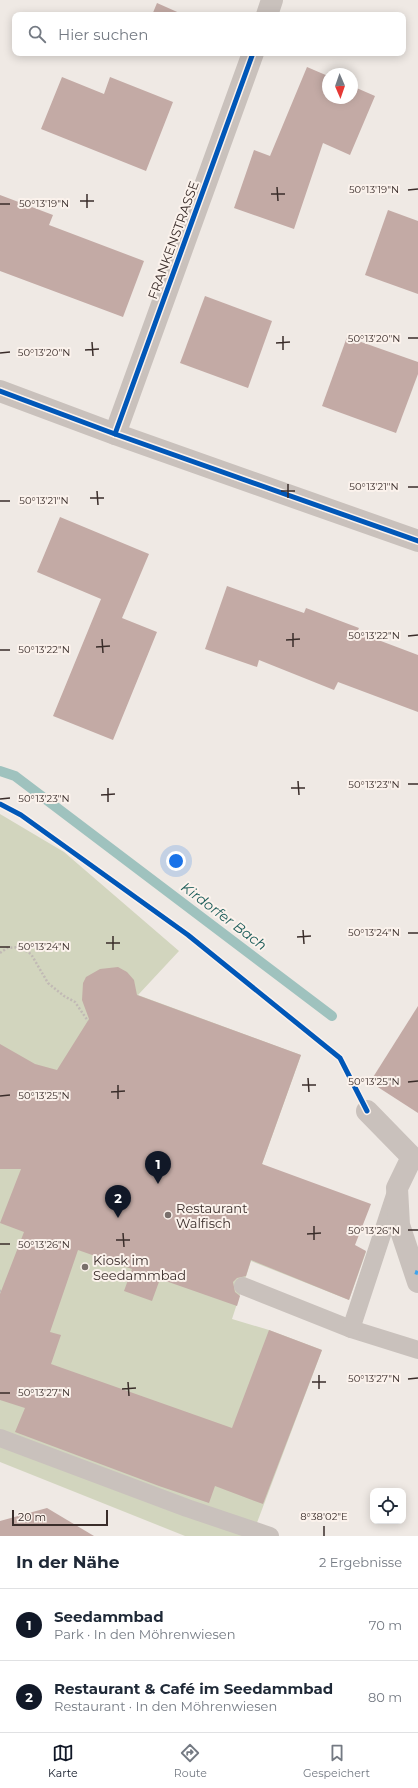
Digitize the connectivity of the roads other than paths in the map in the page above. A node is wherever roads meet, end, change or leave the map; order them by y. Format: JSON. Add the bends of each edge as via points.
{"nodes":[{"id":1,"x":272,"y":0,"type":"edge"},
{"id":2,"x":268,"y":12,"type":"edge"},
{"id":3,"x":252,"y":56,"type":"edge"},
{"id":4,"x":0,"y":391,"type":"edge"},
{"id":5,"x":115,"y":434,"type":"junction"},
{"id":6,"x":418,"y":541,"type":"edge"},
{"id":7,"x":367,"y":1111,"type":"dead end"},
{"id":8,"x":397,"y":1188,"type":"junction"},
{"id":9,"x":418,"y":1282,"type":"edge"},
{"id":10,"x":243,"y":1286,"type":"dead end"},
{"id":11,"x":351,"y":1329,"type":"junction"},
{"id":12,"x":418,"y":1350,"type":"edge"},
{"id":13,"x":0,"y":1438,"type":"edge"},
{"id":14,"x":270,"y":1536,"type":"edge"}],
"edges":[{"from":1,"to":2,"type":"street"},
{"from":3,"to":5,"type":"street","name":"FRANKENSTRASSE"},
{"from":4,"to":5,"type":"street"},
{"from":5,"to":6,"type":"street"},
{"from":7,"to":8,"type":"street","via":[[412,1157]]},
{"from":8,"to":9,"type":"street","via":[[399,1225]]},
{"from":8,"to":11,"type":"lane"},
{"from":10,"to":11,"type":"lane"},
{"from":11,"to":12,"type":"lane"},
{"from":13,"to":14,"type":"lane"}]}
